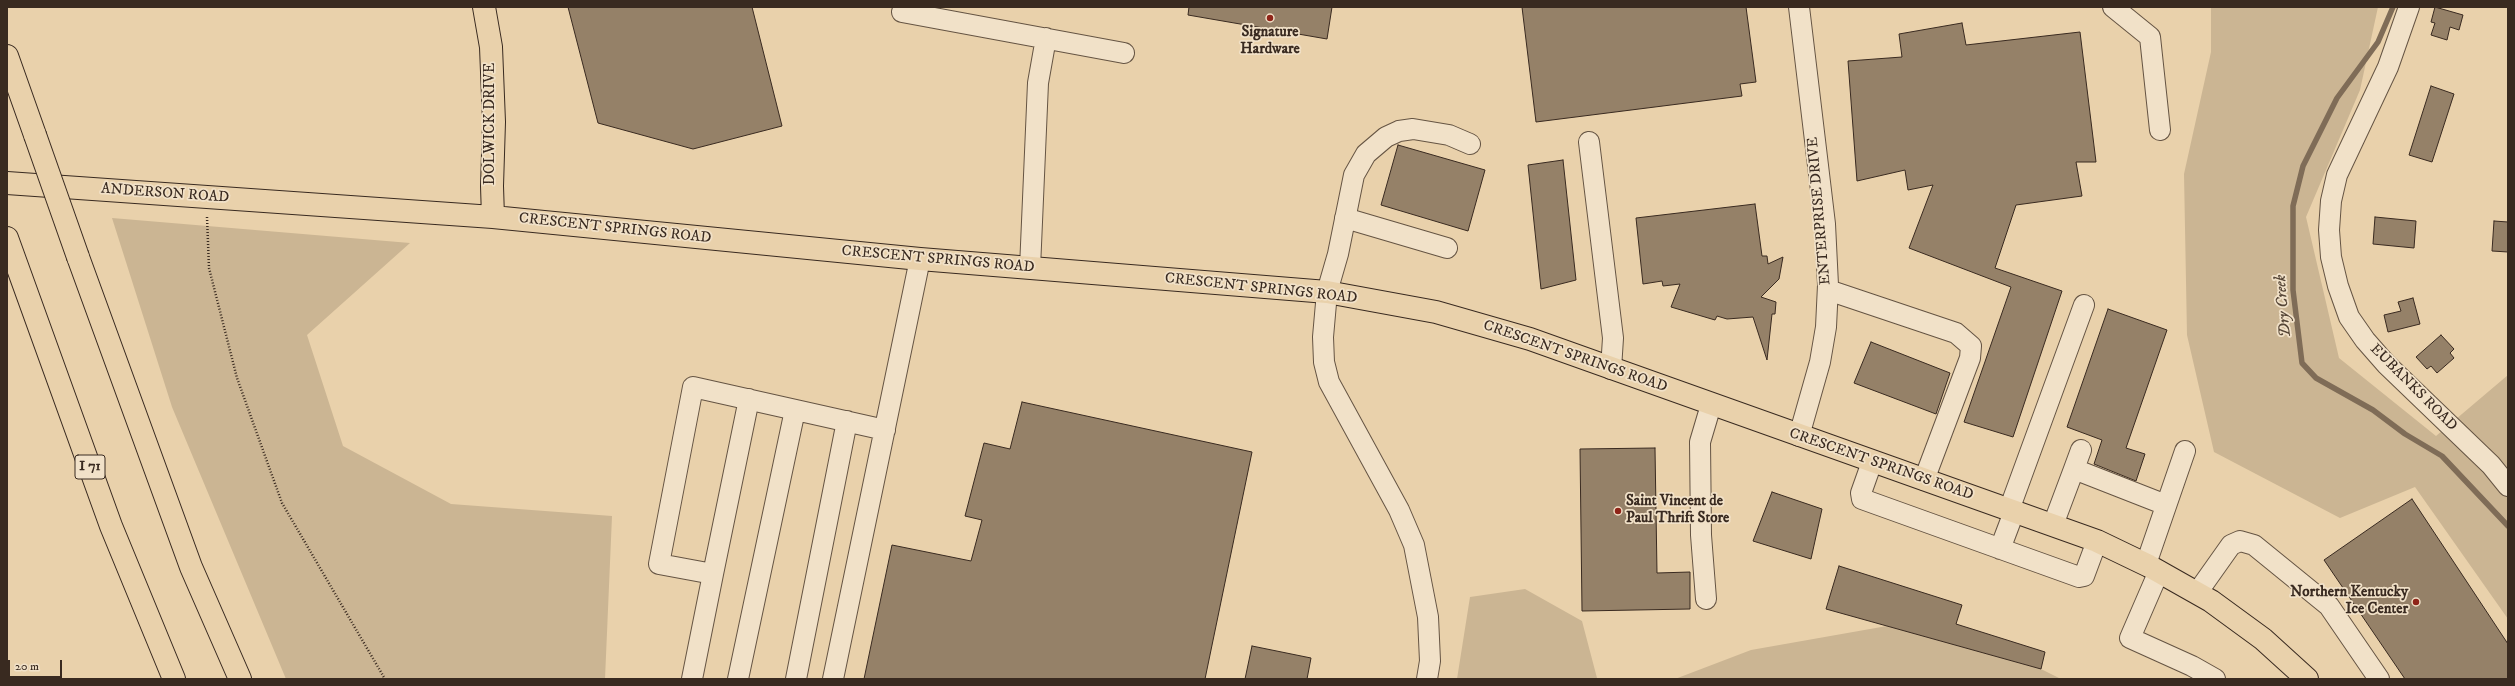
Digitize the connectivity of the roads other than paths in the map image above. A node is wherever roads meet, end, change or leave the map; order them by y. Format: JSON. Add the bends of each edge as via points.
{"nodes":[{"id":1,"x":484,"y":7,"type":"edge"},
{"id":2,"x":2113,"y":7,"type":"edge"},
{"id":3,"x":2409,"y":7,"type":"edge"},
{"id":4,"x":1804,"y":8,"type":"edge"},
{"id":5,"x":902,"y":12,"type":"dead end"},
{"id":6,"x":1046,"y":38,"type":"junction"},
{"id":7,"x":1124,"y":53,"type":"dead end"},
{"id":8,"x":7,"y":56,"type":"edge"},
{"id":9,"x":2160,"y":130,"type":"dead end"},
{"id":10,"x":1588,"y":142,"type":"dead end"},
{"id":11,"x":1470,"y":144,"type":"dead end"},
{"id":12,"x":17,"y":185,"type":"edge"},
{"id":13,"x":303,"y":204,"type":"joint"},
{"id":14,"x":493,"y":217,"type":"junction"},
{"id":15,"x":1345,"y":218,"type":"junction"},
{"id":16,"x":10,"y":245,"type":"edge"},
{"id":17,"x":1447,"y":248,"type":"dead end"},
{"id":18,"x":920,"y":259,"type":"junction"},
{"id":19,"x":1030,"y":268,"type":"junction"},
{"id":20,"x":1828,"y":290,"type":"junction"},
{"id":21,"x":1327,"y":292,"type":"junction"},
{"id":22,"x":2084,"y":305,"type":"dead end"},
{"id":23,"x":1611,"y":369,"type":"junction"},
{"id":24,"x":749,"y":399,"type":"junction"},
{"id":25,"x":1711,"y":405,"type":"junction"},
{"id":26,"x":795,"y":410,"type":"junction"},
{"id":27,"x":847,"y":421,"type":"junction"},
{"id":28,"x":885,"y":430,"type":"junction"},
{"id":29,"x":1799,"y":436,"type":"junction"},
{"id":30,"x":2081,"y":450,"type":"dead end"},
{"id":31,"x":2185,"y":451,"type":"dead end"},
{"id":32,"x":1872,"y":462,"type":"junction"},
{"id":33,"x":2074,"y":469,"type":"junction"},
{"id":34,"x":1924,"y":480,"type":"junction"},
{"id":35,"x":2508,"y":486,"type":"edge"},
{"id":36,"x":2166,"y":505,"type":"junction"},
{"id":37,"x":2012,"y":511,"type":"junction"},
{"id":38,"x":2053,"y":525,"type":"junction"},
{"id":39,"x":2097,"y":541,"type":"junction"},
{"id":40,"x":2000,"y":549,"type":"junction"},
{"id":41,"x":2152,"y":567,"type":"junction"},
{"id":42,"x":713,"y":574,"type":"junction"},
{"id":43,"x":2197,"y":593,"type":"junction"},
{"id":44,"x":1706,"y":599,"type":"dead end"},
{"id":45,"x":174,"y":679,"type":"edge"},
{"id":46,"x":240,"y":679,"type":"edge"},
{"id":47,"x":692,"y":679,"type":"edge"},
{"id":48,"x":738,"y":679,"type":"edge"},
{"id":49,"x":796,"y":679,"type":"edge"},
{"id":50,"x":833,"y":679,"type":"edge"},
{"id":51,"x":1427,"y":679,"type":"edge"},
{"id":52,"x":2215,"y":679,"type":"edge"},
{"id":53,"x":2307,"y":679,"type":"edge"},
{"id":54,"x":2379,"y":679,"type":"edge"}],
"edges":[{"from":1,"to":14,"type":"main road","name":"DOLWICK DRIVE","via":[[491,47],[494,122]]},
{"from":2,"to":9,"type":"street","via":[[2150,37]]},
{"from":3,"to":35,"type":"street","name":"EUBANKS ROAD","via":[[2388,67],[2337,175],[2331,201],[2331,257],[2349,317],[2365,340],[2386,364],[2491,465]]},
{"from":4,"to":20,"type":"street","name":"ENTERPRISE DRIVE","via":[[1825,224]]},
{"from":5,"to":6,"type":"street"},
{"from":6,"to":7,"type":"street"},
{"from":6,"to":19,"type":"street","via":[[1038,83]]},
{"from":8,"to":46,"type":"main road","bridge":true,"via":[[191,567]]},
{"from":10,"to":23,"type":"street","via":[[1613,338]]},
{"from":11,"to":15,"type":"street","via":[[1449,135],[1413,129],[1399,131],[1386,137],[1366,154],[1354,175]]},
{"from":12,"to":13,"type":"main road","name":"ANDERSON ROAD"},
{"from":13,"to":14,"type":"main road","name":"CRESCENT SPRINGS ROAD"},
{"from":14,"to":18,"type":"main road","name":"CRESCENT SPRINGS ROAD"},
{"from":15,"to":17,"type":"street"},
{"from":15,"to":21,"type":"street"},
{"from":16,"to":45,"type":"main road","number":"I 71","via":[[111,526]]},
{"from":18,"to":19,"type":"main road","name":"CRESCENT SPRINGS ROAD"},
{"from":18,"to":28,"type":"street"},
{"from":19,"to":21,"type":"main road","name":"CRESCENT SPRINGS ROAD"},
{"from":20,"to":29,"type":"street","name":"ENTERPRISE DRIVE","via":[[1826,327],[1820,362]]},
{"from":20,"to":34,"type":"street","via":[[1956,333],[1971,346],[1970,358]]},
{"from":21,"to":23,"type":"main road","name":"CRESCENT SPRINGS ROAD","via":[[1436,312],[1530,339]]},
{"from":21,"to":51,"type":"street","via":[[1323,337],[1329,382],[1399,510],[1414,545],[1428,617],[1430,661]]},
{"from":22,"to":37,"type":"street"},
{"from":23,"to":25,"type":"main road","name":"CRESCENT SPRINGS ROAD"},
{"from":24,"to":26,"type":"street"},
{"from":24,"to":42,"type":"street"},
{"from":24,"to":42,"type":"street","via":[[693,387],[659,564]]},
{"from":25,"to":29,"type":"main road","name":"CRESCENT SPRINGS ROAD"},
{"from":25,"to":44,"type":"street","via":[[1700,442],[1701,535]]},
{"from":26,"to":27,"type":"street"},
{"from":26,"to":48,"type":"street"},
{"from":27,"to":28,"type":"street"},
{"from":27,"to":49,"type":"street"},
{"from":28,"to":50,"type":"street"},
{"from":29,"to":32,"type":"main road","name":"CRESCENT SPRINGS ROAD"},
{"from":30,"to":33,"type":"street"},
{"from":31,"to":36,"type":"street"},
{"from":32,"to":34,"type":"main road","name":"CRESCENT SPRINGS ROAD"},
{"from":32,"to":40,"type":"street","via":[[1861,493],[1862,500]]},
{"from":33,"to":36,"type":"street"},
{"from":33,"to":38,"type":"street"},
{"from":34,"to":37,"type":"main road","name":"CRESCENT SPRINGS ROAD"},
{"from":36,"to":41,"type":"street"},
{"from":37,"to":38,"type":"main road","name":"CRESCENT SPRINGS ROAD"},
{"from":37,"to":40,"type":"street"},
{"from":38,"to":39,"type":"main road","name":"CRESCENT SPRINGS ROAD"},
{"from":39,"to":40,"type":"street","via":[[2084,576],[2079,577]]},
{"from":39,"to":41,"type":"main road","name":"CRESCENT SPRINGS ROAD"},
{"from":41,"to":43,"type":"main road","name":"CRESCENT SPRINGS ROAD"},
{"from":41,"to":52,"type":"street","via":[[2130,638]]},
{"from":42,"to":47,"type":"street"},
{"from":43,"to":53,"type":"main road","name":"CRESCENT SPRINGS ROAD","via":[[2263,639]]},
{"from":43,"to":54,"type":"street","via":[[2231,545],[2240,541],[2254,545],[2329,606]]}]}
